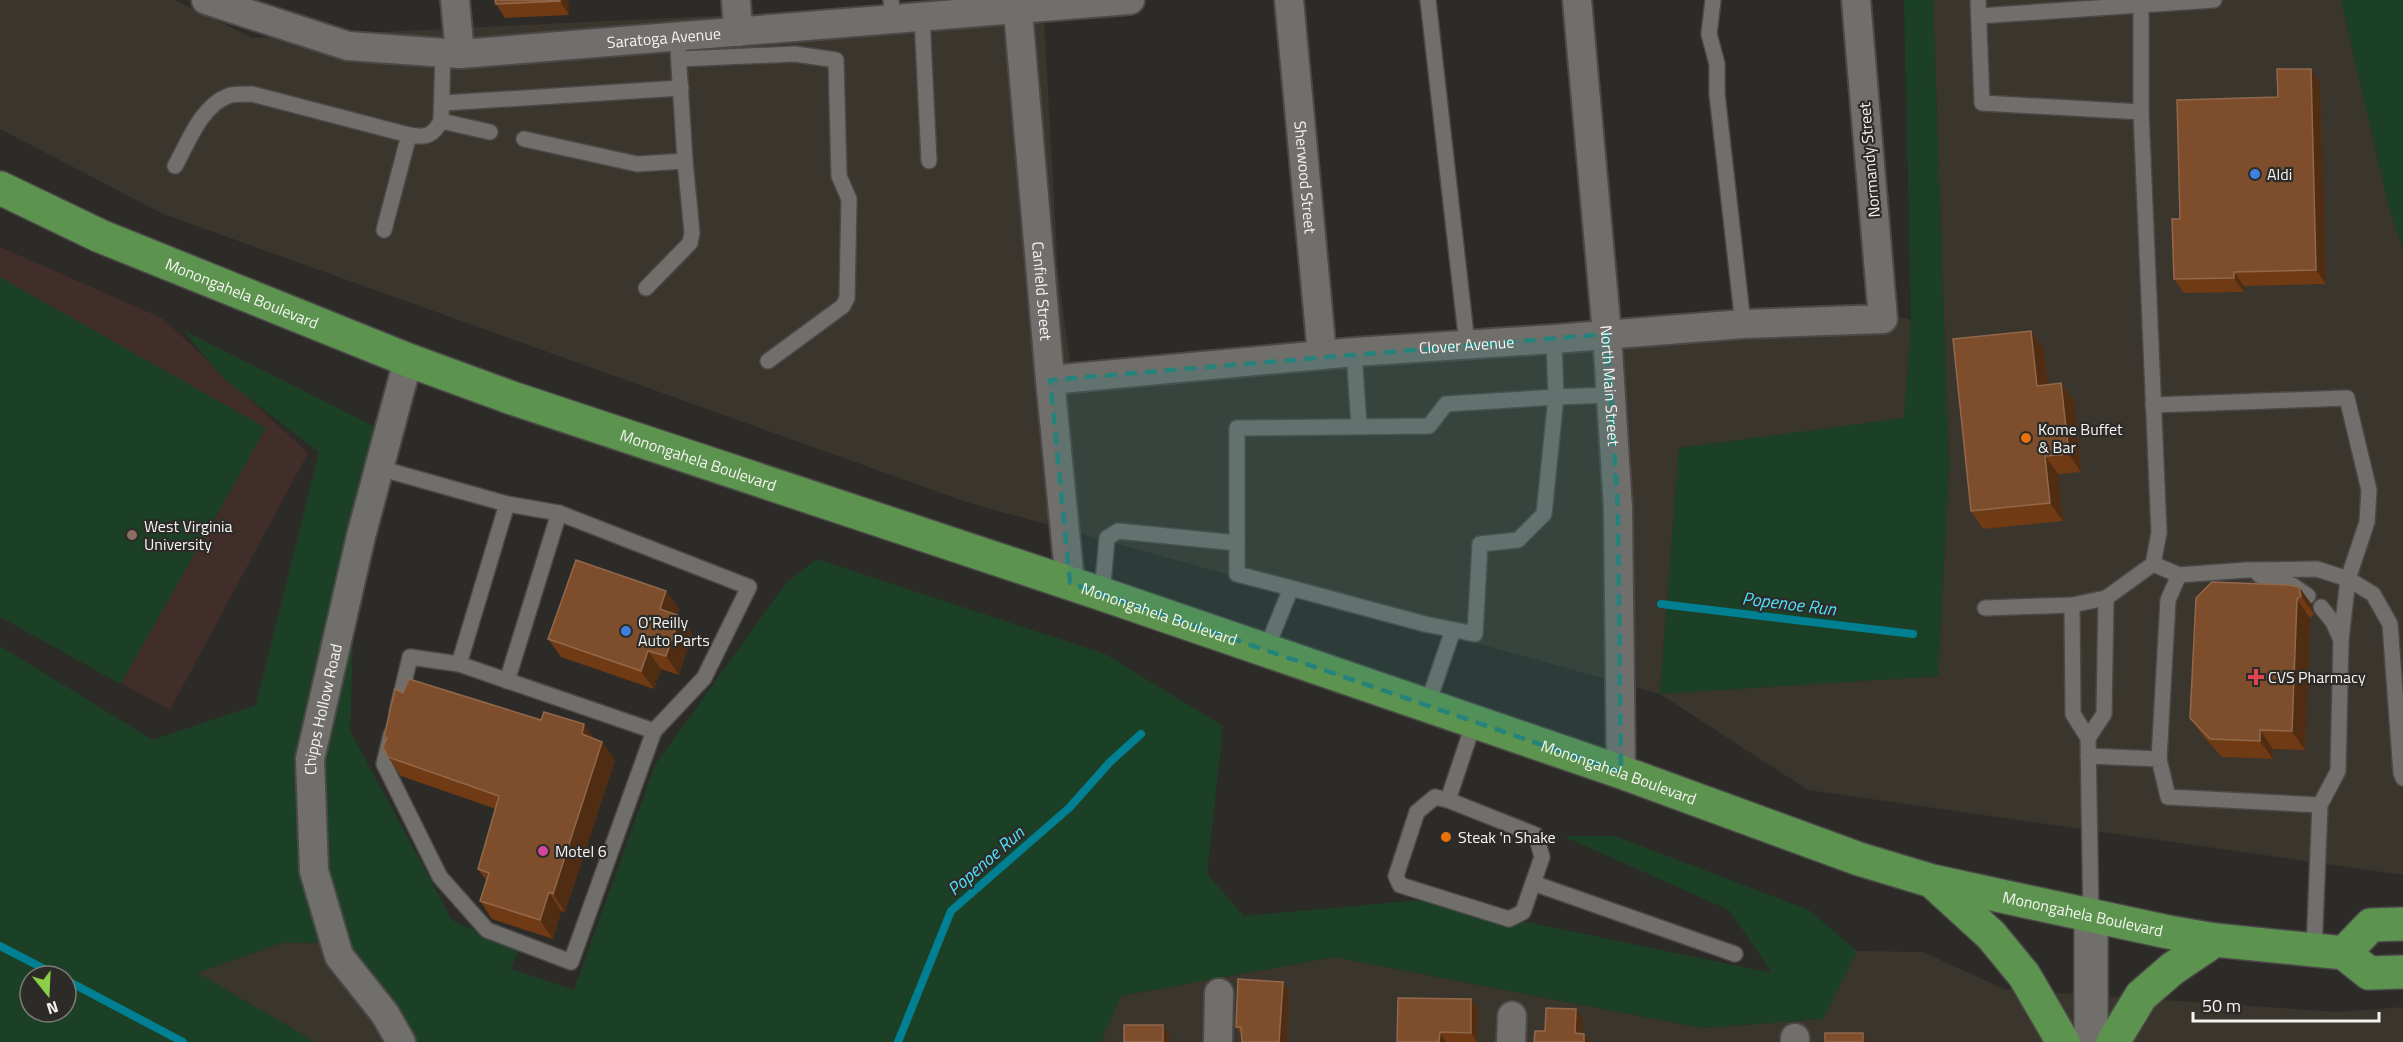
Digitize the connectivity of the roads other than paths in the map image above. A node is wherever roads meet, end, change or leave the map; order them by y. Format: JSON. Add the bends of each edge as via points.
{"nodes":[{"id":1,"x":206,"y":0,"type":"edge"},
{"id":2,"x":455,"y":0,"type":"edge"},
{"id":3,"x":736,"y":0,"type":"edge"},
{"id":4,"x":1130,"y":0,"type":"edge"},
{"id":5,"x":1289,"y":0,"type":"edge"},
{"id":6,"x":1428,"y":0,"type":"edge"},
{"id":7,"x":1577,"y":0,"type":"edge"},
{"id":8,"x":1713,"y":0,"type":"edge"},
{"id":9,"x":1856,"y":0,"type":"edge"},
{"id":10,"x":1978,"y":0,"type":"edge"},
{"id":11,"x":2214,"y":0,"type":"edge"},
{"id":12,"x":1018,"y":4,"type":"edge"},
{"id":13,"x":2141,"y":6,"type":"junction"},
{"id":14,"x":892,"y":10,"type":"edge"},
{"id":15,"x":1979,"y":16,"type":"junction"},
{"id":16,"x":922,"y":17,"type":"junction"},
{"id":17,"x":738,"y":32,"type":"junction"},
{"id":18,"x":678,"y":48,"type":"junction"},
{"id":19,"x":452,"y":54,"type":"junction"},
{"id":20,"x":681,"y":88,"type":"junction"},
{"id":21,"x":442,"y":103,"type":"junction"},
{"id":22,"x":2141,"y":112,"type":"junction"},
{"id":23,"x":441,"y":121,"type":"junction"},
{"id":24,"x":490,"y":132,"type":"dead end"},
{"id":25,"x":410,"y":135,"type":"junction"},
{"id":26,"x":524,"y":139,"type":"dead end"},
{"id":27,"x":685,"y":161,"type":"junction"},
{"id":28,"x":929,"y":161,"type":"dead end"},
{"id":29,"x":175,"y":166,"type":"dead end"},
{"id":30,"x":0,"y":188,"type":"edge"},
{"id":31,"x":384,"y":230,"type":"dead end"},
{"id":32,"x":646,"y":288,"type":"dead end"},
{"id":33,"x":1883,"y":319,"type":"joint"},
{"id":34,"x":1743,"y":324,"type":"junction"},
{"id":35,"x":1607,"y":334,"type":"junction"},
{"id":36,"x":1554,"y":339,"type":"junction"},
{"id":37,"x":1467,"y":344,"type":"junction"},
{"id":38,"x":1354,"y":352,"type":"junction"},
{"id":39,"x":1322,"y":354,"type":"junction"},
{"id":40,"x":408,"y":360,"type":"junction"},
{"id":41,"x":768,"y":361,"type":"dead end"},
{"id":42,"x":1050,"y":380,"type":"junction"},
{"id":43,"x":1611,"y":395,"type":"junction"},
{"id":44,"x":1556,"y":397,"type":"junction"},
{"id":45,"x":2153,"y":405,"type":"junction"},
{"id":46,"x":1359,"y":426,"type":"junction"},
{"id":47,"x":379,"y":468,"type":"junction"},
{"id":48,"x":507,"y":504,"type":"junction"},
{"id":49,"x":559,"y":513,"type":"junction"},
{"id":50,"x":1237,"y":543,"type":"junction"},
{"id":51,"x":2153,"y":564,"type":"junction"},
{"id":52,"x":2246,"y":570,"type":"junction"},
{"id":53,"x":2179,"y":575,"type":"junction"},
{"id":54,"x":2348,"y":579,"type":"junction"},
{"id":55,"x":1070,"y":583,"type":"junction"},
{"id":56,"x":1291,"y":588,"type":"junction"},
{"id":57,"x":1102,"y":594,"type":"junction"},
{"id":58,"x":2308,"y":596,"type":"dead end"},
{"id":59,"x":2106,"y":598,"type":"junction"},
{"id":60,"x":2072,"y":605,"type":"junction"},
{"id":61,"x":1985,"y":608,"type":"dead end"},
{"id":62,"x":2321,"y":608,"type":"dead end"},
{"id":63,"x":1454,"y":630,"type":"junction"},
{"id":64,"x":2341,"y":640,"type":"junction"},
{"id":65,"x":1266,"y":650,"type":"junction"},
{"id":66,"x":459,"y":664,"type":"junction"},
{"id":67,"x":507,"y":681,"type":"junction"},
{"id":68,"x":1427,"y":705,"type":"junction"},
{"id":69,"x":1474,"y":722,"type":"junction"},
{"id":70,"x":654,"y":731,"type":"junction"},
{"id":71,"x":2088,"y":738,"type":"junction"},
{"id":72,"x":2088,"y":756,"type":"junction"},
{"id":73,"x":2159,"y":759,"type":"junction"},
{"id":74,"x":1622,"y":772,"type":"junction"},
{"id":75,"x":2403,"y":778,"type":"edge"},
{"id":76,"x":1449,"y":800,"type":"junction"},
{"id":77,"x":2320,"y":805,"type":"junction"},
{"id":78,"x":1932,"y":881,"type":"junction"},
{"id":79,"x":1533,"y":884,"type":"junction"},
{"id":80,"x":2091,"y":917,"type":"junction"},
{"id":81,"x":2403,"y":924,"type":"edge"},
{"id":82,"x":2215,"y":940,"type":"junction"},
{"id":83,"x":2329,"y":952,"type":"junction"},
{"id":84,"x":1734,"y":954,"type":"dead end"},
{"id":85,"x":2399,"y":974,"type":"edge"},
{"id":86,"x":1219,"y":993,"type":"dead end"},
{"id":87,"x":401,"y":1042,"type":"edge"},
{"id":88,"x":1218,"y":1042,"type":"edge"},
{"id":89,"x":2063,"y":1042,"type":"edge"},
{"id":90,"x":2091,"y":1042,"type":"edge"},
{"id":91,"x":2113,"y":1042,"type":"edge"}],
"edges":[{"from":1,"to":19,"type":"street","name":"Saratoga Avenue","via":[[348,46]]},
{"from":2,"to":19,"type":"street"},
{"from":3,"to":17,"type":"street"},
{"from":4,"to":12,"type":"street","name":"Saratoga Avenue"},
{"from":5,"to":39,"type":"street","name":"Sherwood Street"},
{"from":6,"to":37,"type":"lane"},
{"from":7,"to":35,"type":"street","name":"North Main Street"},
{"from":8,"to":34,"type":"lane","via":[[1709,34],[1717,64]]},
{"from":9,"to":33,"type":"street","name":"Normandy Street"},
{"from":10,"to":15,"type":"lane"},
{"from":11,"to":13,"type":"lane"},
{"from":12,"to":16,"type":"street","name":"Saratoga Avenue"},
{"from":12,"to":42,"type":"street","name":"Canfield Street"},
{"from":13,"to":15,"type":"lane"},
{"from":13,"to":22,"type":"lane"},
{"from":14,"to":16,"type":"street","name":"Saratoga Avenue"},
{"from":14,"to":17,"type":"street","name":"Saratoga Avenue"},
{"from":15,"to":22,"type":"lane","via":[[1982,103]]},
{"from":16,"to":28,"type":"lane"},
{"from":17,"to":18,"type":"street","name":"Saratoga Avenue"},
{"from":18,"to":19,"type":"street","name":"Saratoga Avenue"},
{"from":18,"to":20,"type":"lane"},
{"from":18,"to":41,"type":"lane","via":[[836,60],[839,176],[849,199],[847,298],[843,306]]},
{"from":19,"to":21,"type":"lane"},
{"from":20,"to":21,"type":"lane"},
{"from":20,"to":27,"type":"lane"},
{"from":21,"to":23,"type":"lane"},
{"from":22,"to":45,"type":"lane"},
{"from":23,"to":24,"type":"lane"},
{"from":23,"to":25,"type":"lane","via":[[429,135]]},
{"from":25,"to":29,"type":"lane","via":[[252,94],[230,95],[202,117]]},
{"from":25,"to":31,"type":"lane"},
{"from":26,"to":27,"type":"lane","via":[[637,164]]},
{"from":27,"to":32,"type":"lane","via":[[690,243]]},
{"from":30,"to":40,"type":"main road","name":"Monongahela Boulevard","via":[[100,236]]},
{"from":33,"to":34,"type":"street","name":"Clover Avenue"},
{"from":34,"to":35,"type":"street","name":"Clover Avenue"},
{"from":35,"to":36,"type":"street","name":"Clover Avenue"},
{"from":35,"to":43,"type":"street","name":"North Main Street"},
{"from":36,"to":37,"type":"street","name":"Clover Avenue"},
{"from":36,"to":44,"type":"lane"},
{"from":37,"to":38,"type":"street","name":"Clover Avenue"},
{"from":38,"to":39,"type":"street","name":"Clover Avenue"},
{"from":38,"to":46,"type":"lane"},
{"from":39,"to":42,"type":"street","name":"Clover Avenue"},
{"from":40,"to":47,"type":"street","name":"Chipps Hollow Road"},
{"from":40,"to":55,"type":"main road","name":"Monongahela Boulevard","via":[[523,402]]},
{"from":42,"to":55,"type":"street","name":"Canfield Street"},
{"from":43,"to":44,"type":"lane"},
{"from":43,"to":74,"type":"street","name":"North Main Street","via":[[1618,509]]},
{"from":44,"to":46,"type":"lane","via":[[1446,404],[1429,426]]},
{"from":44,"to":63,"type":"lane","via":[[1544,514],[1518,540],[1480,544],[1475,634]]},
{"from":45,"to":51,"type":"lane","via":[[2159,533]]},
{"from":45,"to":54,"type":"lane","via":[[2346,398],[2368,490],[2367,522]]},
{"from":46,"to":50,"type":"lane","via":[[1237,428]]},
{"from":47,"to":48,"type":"lane"},
{"from":47,"to":87,"type":"street","name":"Chipps Hollow Road","via":[[310,759],[314,871],[339,956],[385,1014]]},
{"from":48,"to":49,"type":"lane"},
{"from":48,"to":66,"type":"lane"},
{"from":49,"to":67,"type":"lane"},
{"from":49,"to":70,"type":"lane","via":[[749,587],[704,678]]},
{"from":50,"to":56,"type":"lane","via":[[1237,574]]},
{"from":50,"to":57,"type":"lane","via":[[1118,531],[1107,538]]},
{"from":51,"to":53,"type":"lane"},
{"from":51,"to":59,"type":"lane"},
{"from":52,"to":53,"type":"lane"},
{"from":52,"to":54,"type":"lane","via":[[2317,569]]},
{"from":52,"to":58,"type":"lane","via":[[2292,585]]},
{"from":53,"to":73,"type":"lane","via":[[2168,600]]},
{"from":54,"to":64,"type":"lane"},
{"from":54,"to":75,"type":"lane","via":[[2373,594],[2390,624]]},
{"from":55,"to":57,"type":"main road","name":"Monongahela Boulevard"},
{"from":56,"to":63,"type":"lane"},
{"from":56,"to":65,"type":"lane"},
{"from":57,"to":65,"type":"main road","name":"Monongahela Boulevard"},
{"from":59,"to":60,"type":"lane"},
{"from":59,"to":71,"type":"lane","via":[[2104,714]]},
{"from":60,"to":61,"type":"lane"},
{"from":60,"to":71,"type":"lane","via":[[2073,714]]},
{"from":62,"to":64,"type":"lane","via":[[2334,622]]},
{"from":63,"to":68,"type":"lane"},
{"from":64,"to":77,"type":"lane","via":[[2338,771]]},
{"from":65,"to":68,"type":"main road","name":"Monongahela Boulevard"},
{"from":66,"to":67,"type":"lane"},
{"from":66,"to":70,"type":"lane","via":[[410,657],[384,764],[440,877],[487,930],[571,962]]},
{"from":67,"to":70,"type":"lane"},
{"from":68,"to":69,"type":"main road","name":"Monongahela Boulevard"},
{"from":69,"to":74,"type":"main road","name":"Monongahela Boulevard"},
{"from":69,"to":76,"type":"lane"},
{"from":71,"to":72,"type":"lane"},
{"from":72,"to":73,"type":"lane"},
{"from":72,"to":80,"type":"lane"},
{"from":73,"to":77,"type":"lane","via":[[2168,797]]},
{"from":74,"to":78,"type":"main road","name":"Monongahela Boulevard","via":[[1859,859]]},
{"from":76,"to":79,"type":"lane","via":[[1536,835],[1542,857]]},
{"from":76,"to":79,"type":"lane","via":[[1435,797],[1417,812],[1396,876],[1400,885],[1509,919],[1523,912]]},
{"from":77,"to":83,"type":"lane"},
{"from":78,"to":80,"type":"main road","name":"Monongahela Boulevard"},
{"from":78,"to":89,"type":"main road","via":[[1991,935],[2024,975]]},
{"from":79,"to":84,"type":"lane"},
{"from":80,"to":82,"type":"main road","name":"Monongahela Boulevard"},
{"from":80,"to":90,"type":"street"},
{"from":81,"to":83,"type":"main road","via":[[2371,925]]},
{"from":82,"to":83,"type":"main road","name":"Monongahela Boulevard"},
{"from":82,"to":91,"type":"main road","via":[[2141,996]]},
{"from":83,"to":85,"type":"main road","via":[[2369,973]]},
{"from":86,"to":88,"type":"street"}]}
